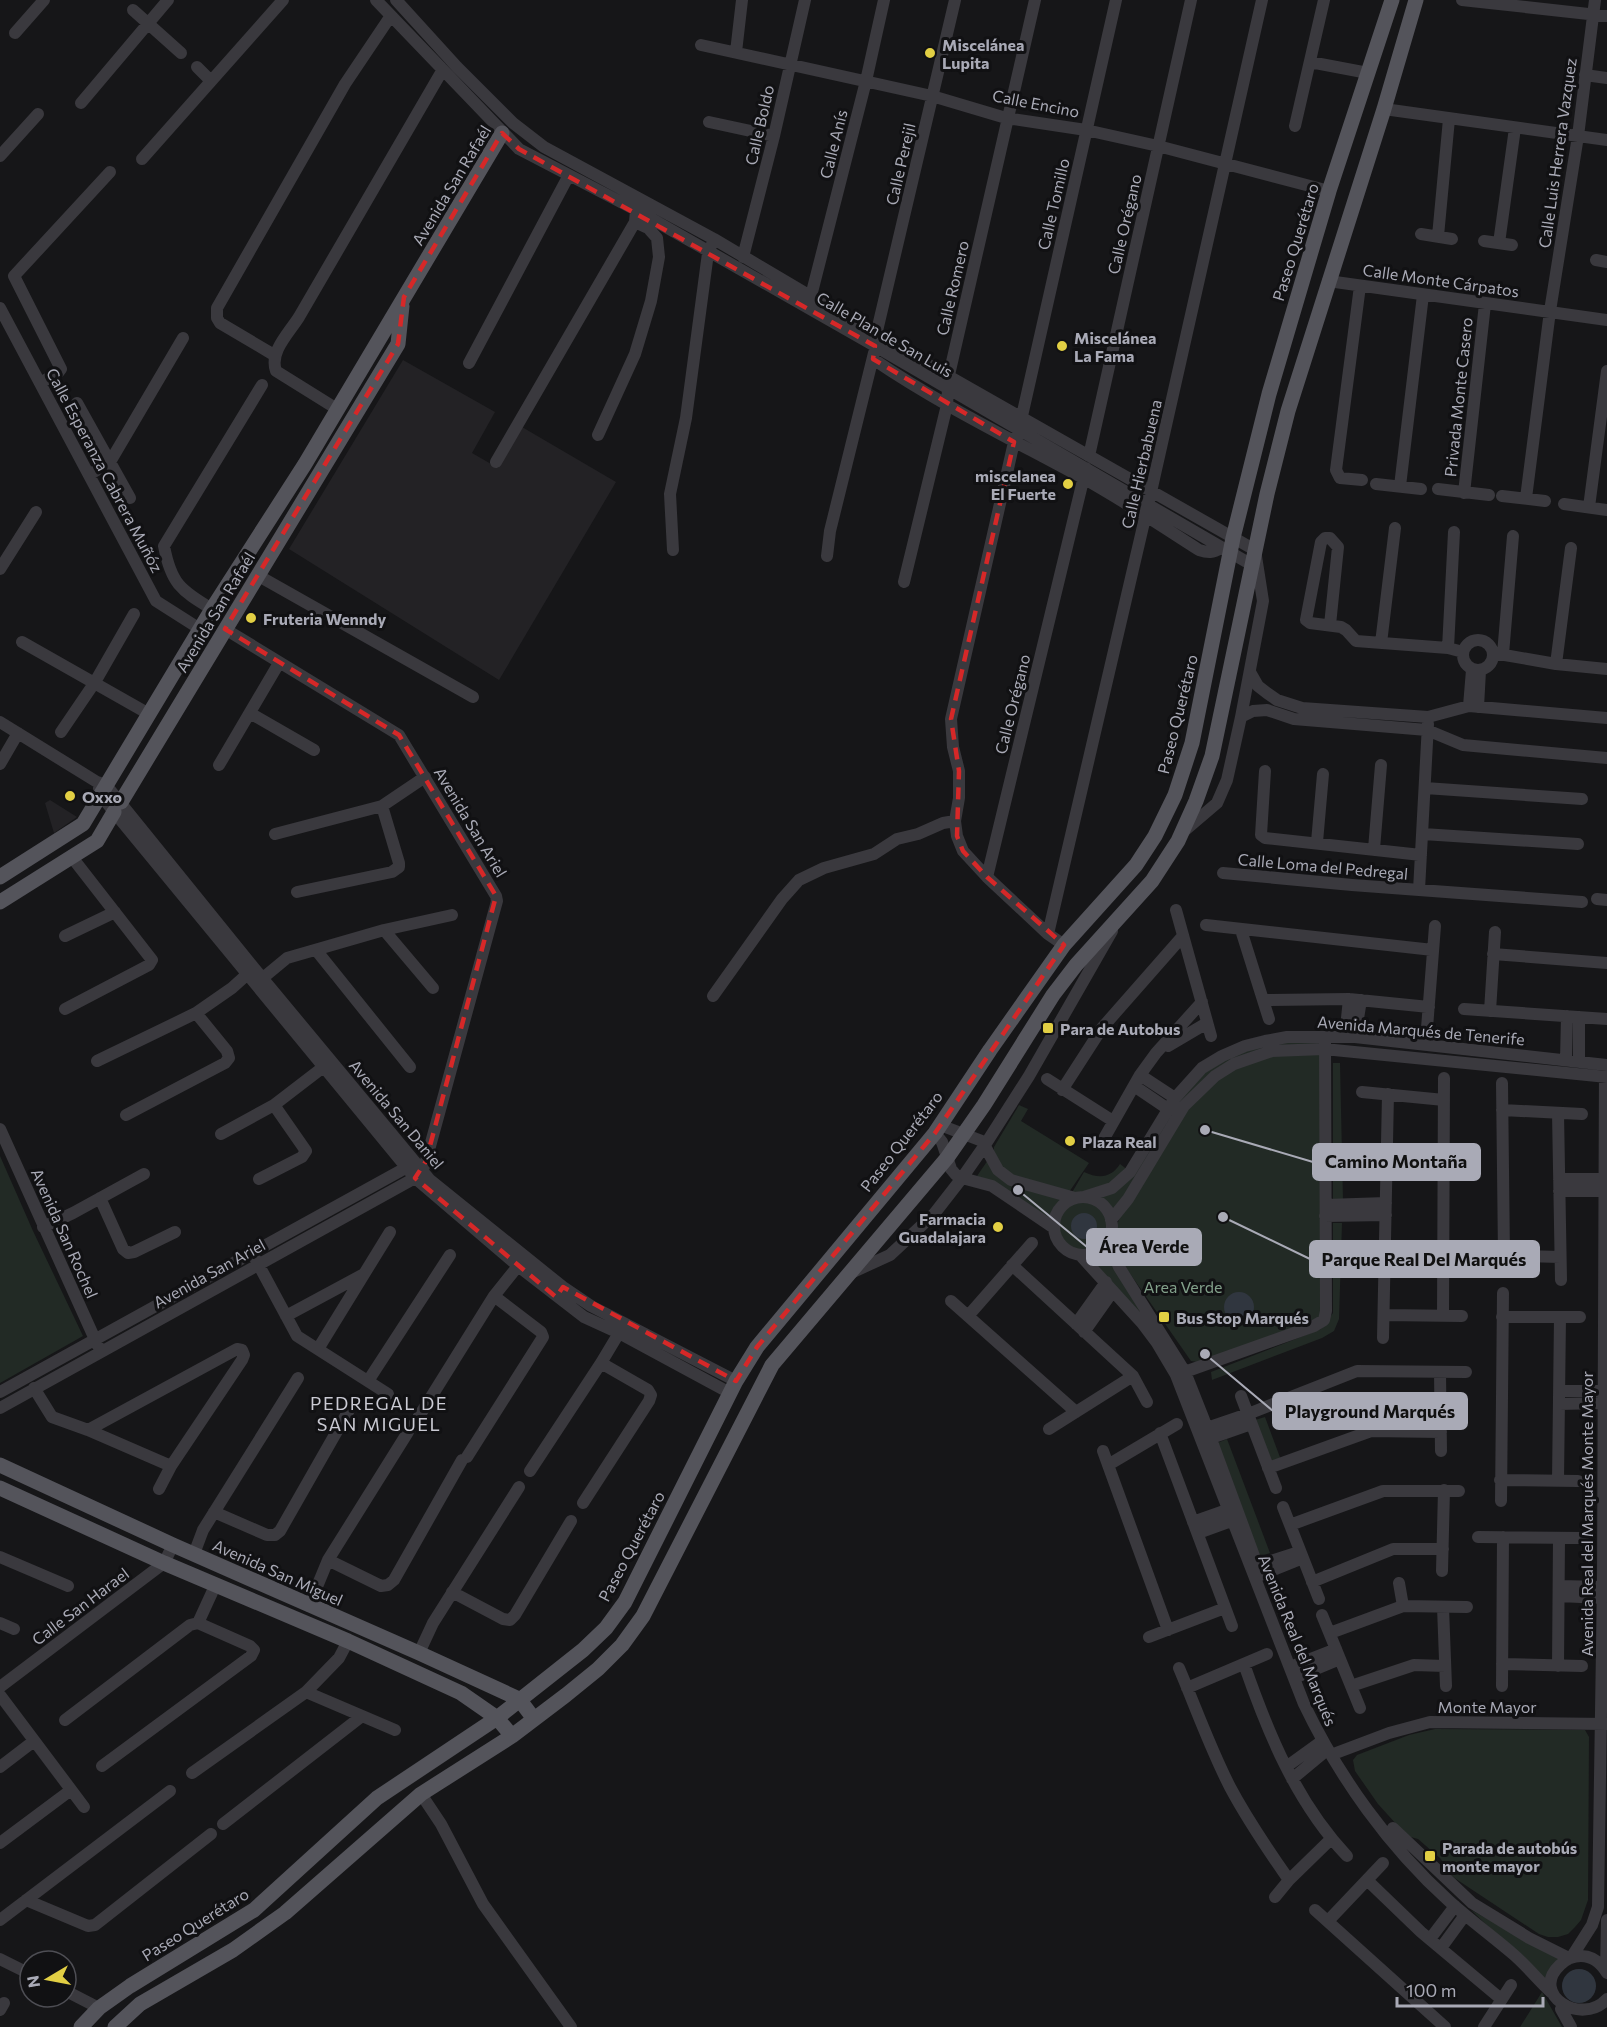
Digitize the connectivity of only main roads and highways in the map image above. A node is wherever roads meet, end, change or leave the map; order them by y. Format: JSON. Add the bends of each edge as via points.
{"nodes":[{"id":1,"x":1392,"y":0,"type":"edge"},
{"id":2,"x":1416,"y":0,"type":"edge"},
{"id":3,"x":507,"y":128,"type":"road end"},
{"id":4,"x":404,"y":297,"type":"junction"},
{"id":5,"x":0,"y":877,"type":"edge"},
{"id":6,"x":0,"y":902,"type":"edge"},
{"id":7,"x":0,"y":1465,"type":"edge"},
{"id":8,"x":0,"y":1488,"type":"edge"},
{"id":9,"x":519,"y":1700,"type":"junction"},
{"id":10,"x":497,"y":1718,"type":"junction"},
{"id":11,"x":534,"y":1719,"type":"junction"},
{"id":12,"x":512,"y":1736,"type":"junction"},
{"id":13,"x":81,"y":2027,"type":"edge"},
{"id":14,"x":115,"y":2027,"type":"edge"}],
"edges":[{"from":1,"to":9,"type":"main road","name":"Paseo Querétaro","via":[[1329,191],[1269,394],[1228,546],[1192,743],[1175,795],[1155,836],[1136,865],[1064,945],[937,1129],[757,1347],[625,1602],[606,1628]]},
{"from":2,"to":11,"type":"main road","via":[[1288,411],[1212,756],[1181,834],[1152,880],[1053,995],[947,1158],[772,1365],[643,1616],[622,1645]]},
{"from":3,"to":4,"type":"main road","name":"Avenida San Rafaél"},
{"from":4,"to":5,"type":"main road","name":"Avenida San Rafaél","via":[[101,787],[83,824]]},
{"from":4,"to":6,"type":"main road","name":"Avenida San Rafaél","via":[[398,344],[97,841]]},
{"from":7,"to":9,"type":"main road","name":"Avenida San Miguel"},
{"from":8,"to":10,"type":"main road","via":[[461,1693]]},
{"from":9,"to":10,"type":"main road","name":"Paseo Querétaro"},
{"from":9,"to":11,"type":"main road","name":"Avenida San Miguel"},
{"from":10,"to":12,"type":"main road"},
{"from":10,"to":13,"type":"main road","name":"Paseo Querétaro","via":[[377,1798],[254,1910],[138,1981],[99,2008]]},
{"from":11,"to":12,"type":"main road"},
{"from":12,"to":14,"type":"main road","via":[[421,1794],[285,1913],[233,1950],[140,2004]]}]}
